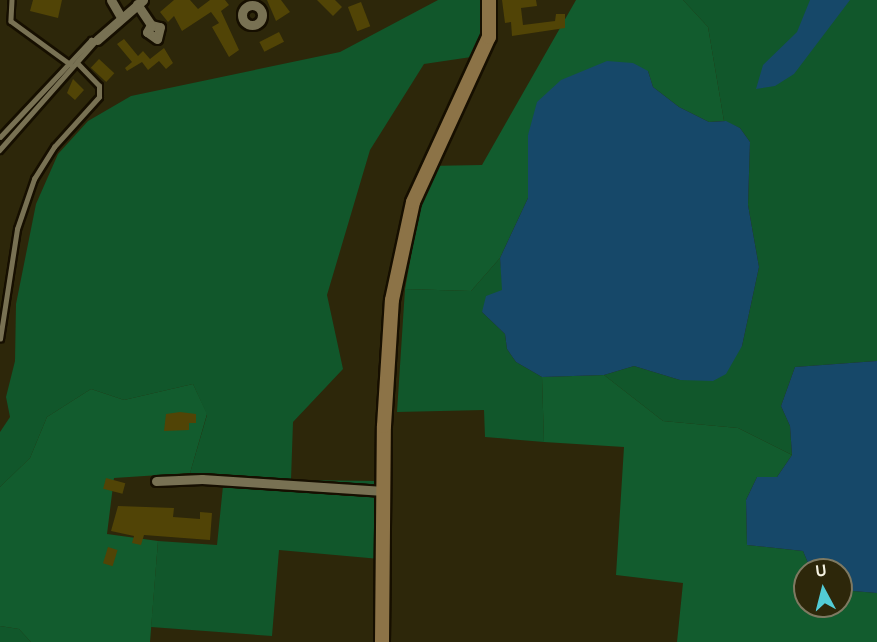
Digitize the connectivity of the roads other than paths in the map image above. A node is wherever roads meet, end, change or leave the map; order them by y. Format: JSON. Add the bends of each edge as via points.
{"nodes":[{"id":1,"x":12,"y":0,"type":"edge"},
{"id":2,"x":111,"y":0,"type":"edge"},
{"id":3,"x":489,"y":0,"type":"edge"},
{"id":4,"x":140,"y":2,"type":"edge"},
{"id":5,"x":121,"y":17,"type":"junction"},
{"id":6,"x":151,"y":25,"type":"dead end"},
{"id":7,"x":97,"y":40,"type":"junction"},
{"id":8,"x":70,"y":64,"type":"junction"},
{"id":9,"x":79,"y":65,"type":"junction"},
{"id":10,"x":0,"y":137,"type":"edge"},
{"id":11,"x":0,"y":150,"type":"edge"},
{"id":12,"x":0,"y":339,"type":"edge"},
{"id":13,"x":156,"y":482,"type":"dead end"},
{"id":14,"x":384,"y":490,"type":"junction"},
{"id":15,"x":382,"y":642,"type":"edge"}],
"edges":[{"from":1,"to":8,"type":"lane","via":[[11,21]]},
{"from":2,"to":5,"type":"street"},
{"from":3,"to":14,"type":"main road","via":[[489,37],[413,202],[405,228],[386,359]]},
{"from":4,"to":5,"type":"street"},
{"from":4,"to":6,"type":"street"},
{"from":5,"to":7,"type":"street"},
{"from":7,"to":8,"type":"lane"},
{"from":7,"to":9,"type":"lane"},
{"from":8,"to":10,"type":"lane"},
{"from":9,"to":11,"type":"lane"},
{"from":9,"to":12,"type":"lane","via":[[99,86],[99,98],[54,147],[34,179],[16,230]]},
{"from":13,"to":14,"type":"street","via":[[202,479]]},
{"from":14,"to":15,"type":"main road"}]}
